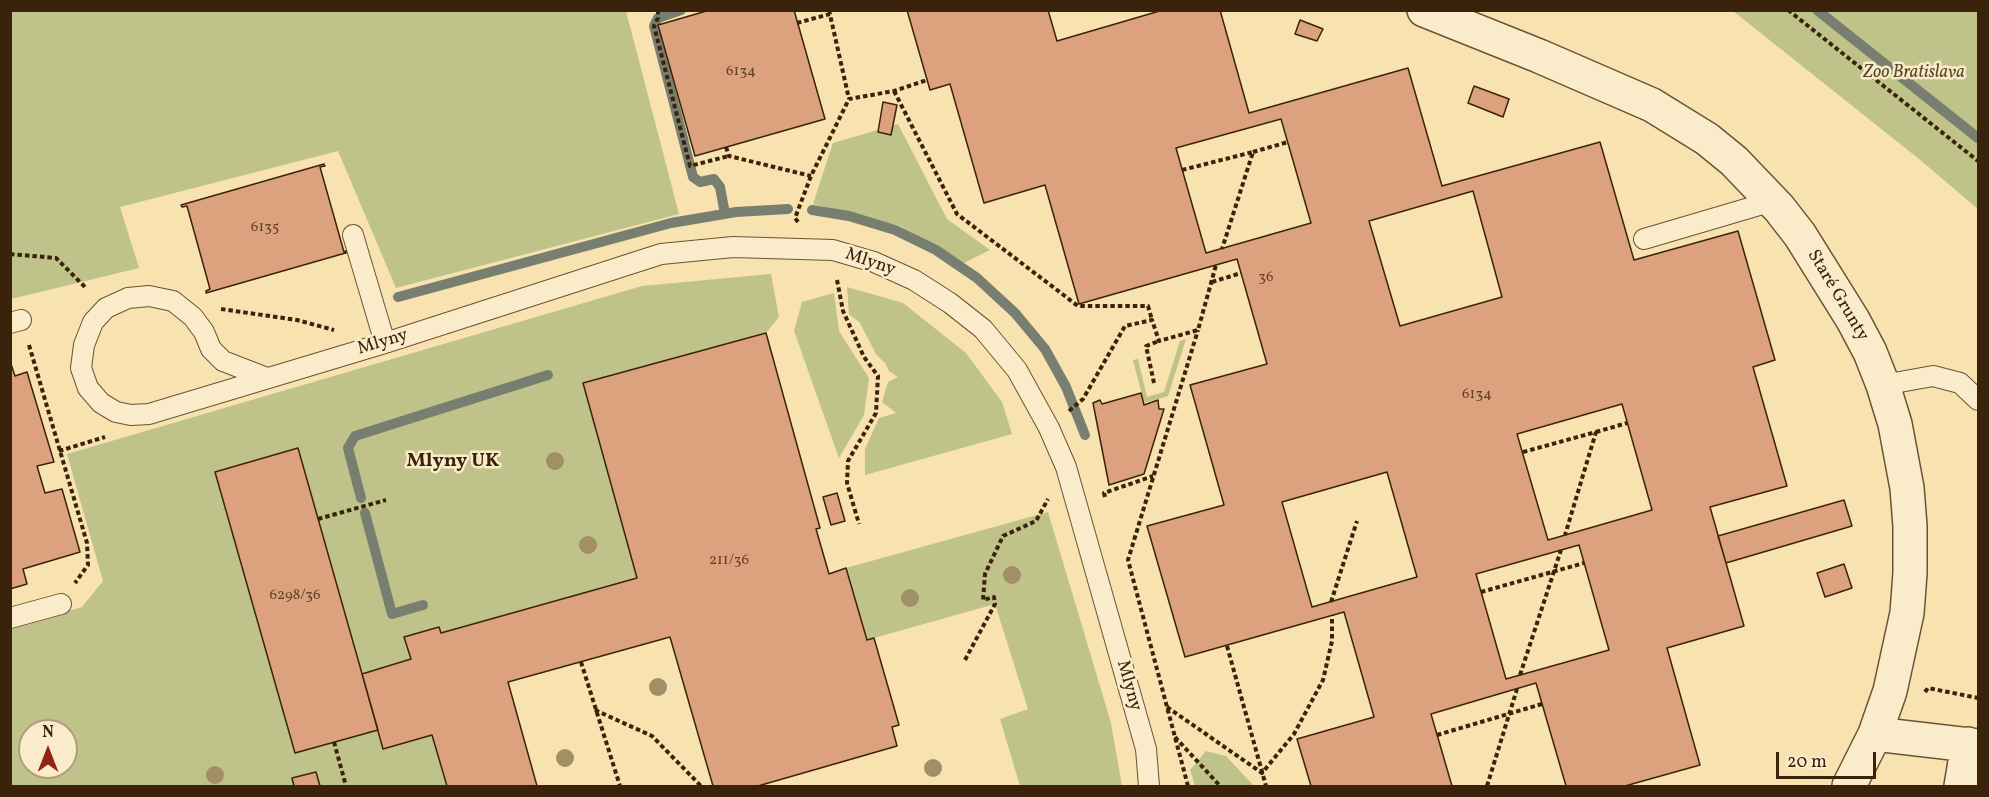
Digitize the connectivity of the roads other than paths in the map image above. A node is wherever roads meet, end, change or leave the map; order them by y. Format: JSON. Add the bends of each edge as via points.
{"nodes":[{"id":1,"x":1424,"y":10,"type":"edge"},
{"id":2,"x":1773,"y":201,"type":"junction"},
{"id":3,"x":353,"y":235,"type":"dead end"},
{"id":4,"x":1644,"y":239,"type":"dead end"},
{"id":5,"x":385,"y":343,"type":"junction"},
{"id":6,"x":267,"y":378,"type":"junction"},
{"id":7,"x":1883,"y":385,"type":"junction"},
{"id":8,"x":1978,"y":400,"type":"edge"},
{"id":9,"x":61,"y":604,"type":"road end"},
{"id":10,"x":10,"y":618,"type":"edge"},
{"id":11,"x":1875,"y":734,"type":"junction"},
{"id":12,"x":1973,"y":745,"type":"edge"},
{"id":13,"x":1149,"y":786,"type":"edge"},
{"id":14,"x":1849,"y":786,"type":"edge"},
{"id":15,"x":1961,"y":786,"type":"edge"}],
"edges":[{"from":1,"to":2,"type":"street","name":"Staré Grunty","via":[[1652,105],[1707,139]]},
{"from":2,"to":4,"type":"lane"},
{"from":2,"to":7,"type":"street","name":"Staré Grunty","via":[[1835,289],[1870,352]]},
{"from":3,"to":5,"type":"lane"},
{"from":5,"to":6,"type":"lane","name":"Mlyny"},
{"from":5,"to":13,"type":"lane","name":"Mlyny","via":[[661,254],[733,247],[833,250],[914,280],[983,329],[1017,370],[1049,428],[1066,467],[1146,749]]},
{"from":6,"to":6,"type":"lane","name":"Mlyny","via":[[149,414],[131,415],[101,403],[88,388],[81,368],[93,322],[106,308],[128,298],[149,296],[173,301],[193,317],[211,349],[223,361]]},
{"from":7,"to":8,"type":"lane","via":[[1933,376],[1960,382]]},
{"from":7,"to":11,"type":"street","name":"Staré Grunty","via":[[1907,488],[1910,573],[1901,648]]},
{"from":9,"to":10,"type":"lane"},
{"from":11,"to":12,"type":"street"},
{"from":11,"to":14,"type":"street","name":"Staré Grunty"},
{"from":12,"to":15,"type":"street"}]}
